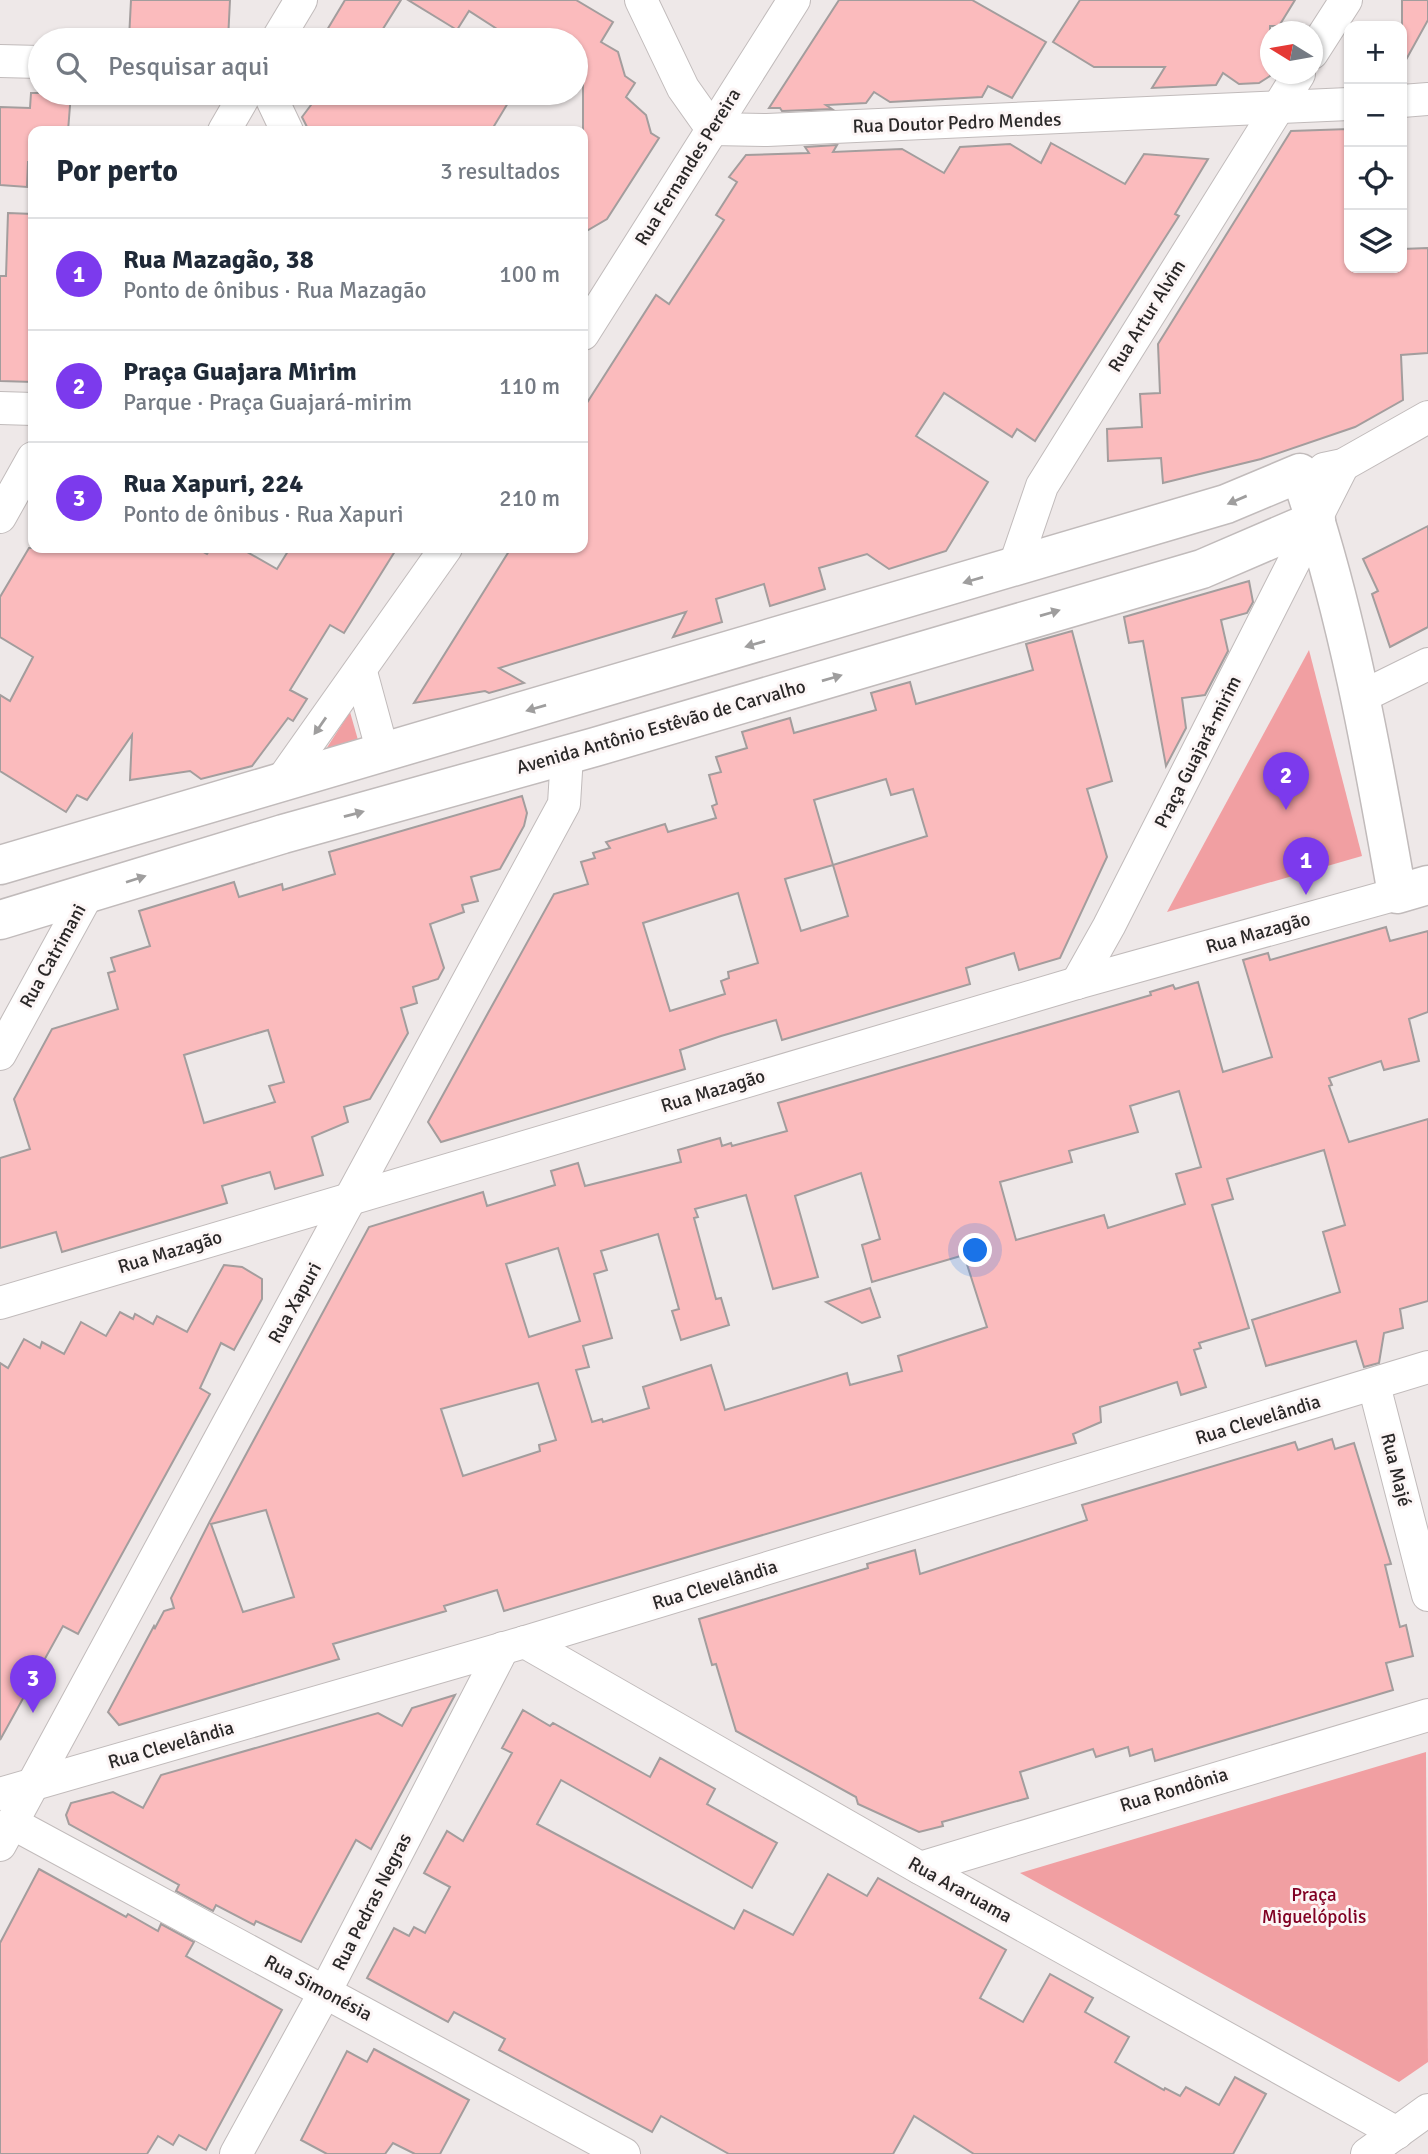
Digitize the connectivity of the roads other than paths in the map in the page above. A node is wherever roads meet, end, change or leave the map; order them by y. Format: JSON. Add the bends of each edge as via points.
{"nodes":[{"id":1,"x":301,"y":0,"type":"edge"},
{"id":2,"x":641,"y":0,"type":"edge"},
{"id":3,"x":794,"y":0,"type":"edge"},
{"id":4,"x":1346,"y":0,"type":"edge"},
{"id":5,"x":284,"y":28,"type":"edge"},
{"id":6,"x":1323,"y":36,"type":"edge"},
{"id":7,"x":0,"y":61,"type":"edge"},
{"id":8,"x":28,"y":62,"type":"edge"},
{"id":9,"x":1293,"y":84,"type":"edge"},
{"id":10,"x":1428,"y":99,"type":"edge"},
{"id":11,"x":1407,"y":101,"type":"edge"},
{"id":12,"x":1344,"y":104,"type":"edge"},
{"id":13,"x":239,"y":105,"type":"edge"},
{"id":14,"x":275,"y":105,"type":"edge"},
{"id":15,"x":1277,"y":109,"type":"junction"},
{"id":16,"x":227,"y":126,"type":"edge"},
{"id":17,"x":285,"y":126,"type":"edge"},
{"id":18,"x":712,"y":129,"type":"junction"},
{"id":19,"x":588,"y":326,"type":"edge"},
{"id":20,"x":0,"y":408,"type":"edge"},
{"id":21,"x":28,"y":410,"type":"edge"},
{"id":22,"x":1428,"y":417,"type":"edge"},
{"id":23,"x":1343,"y":465,"type":"junction"},
{"id":24,"x":28,"y":467,"type":"edge"},
{"id":25,"x":1300,"y":473,"type":"junction"},
{"id":26,"x":0,"y":517,"type":"edge"},
{"id":27,"x":1316,"y":520,"type":"junction"},
{"id":28,"x":443,"y":553,"type":"edge"},
{"id":29,"x":1014,"y":568,"type":"junction"},
{"id":30,"x":1428,"y":664,"type":"edge"},
{"id":31,"x":361,"y":672,"type":"junction"},
{"id":32,"x":1363,"y":696,"type":"junction"},
{"id":33,"x":383,"y":753,"type":"junction"},
{"id":34,"x":567,"y":755,"type":"junction"},
{"id":35,"x":275,"y":785,"type":"junction"},
{"id":36,"x":194,"y":806,"type":"junction"},
{"id":37,"x":283,"y":834,"type":"junction"},
{"id":38,"x":201,"y":858,"type":"junction"},
{"id":39,"x":0,"y":865,"type":"edge"},
{"id":40,"x":1412,"y":889,"type":"edge"},
{"id":41,"x":87,"y":895,"type":"junction"},
{"id":42,"x":0,"y":920,"type":"edge"},
{"id":43,"x":1077,"y":983,"type":"junction"},
{"id":44,"x":0,"y":1054,"type":"edge"},
{"id":45,"x":352,"y":1199,"type":"junction"},
{"id":46,"x":0,"y":1303,"type":"edge"},
{"id":47,"x":1428,"y":1367,"type":"edge"},
{"id":48,"x":1374,"y":1385,"type":"junction"},
{"id":49,"x":1428,"y":1595,"type":"edge"},
{"id":50,"x":514,"y":1645,"type":"junction"},
{"id":51,"x":1428,"y":1715,"type":"edge"},
{"id":52,"x":33,"y":1785,"type":"junction"},
{"id":53,"x":0,"y":1794,"type":"edge"},
{"id":54,"x":6,"y":1834,"type":"edge"},
{"id":55,"x":920,"y":1868,"type":"junction"},
{"id":56,"x":325,"y":1992,"type":"junction"},
{"id":57,"x":1428,"y":2110,"type":"edge"},
{"id":58,"x":1397,"y":2133,"type":"junction"},
{"id":59,"x":236,"y":2154,"type":"edge"},
{"id":60,"x":624,"y":2154,"type":"edge"},
{"id":61,"x":1367,"y":2154,"type":"edge"}],
"edges":[{"from":1,"to":5,"type":"street"},
{"from":2,"to":18,"type":"street","via":[[683,88]]},
{"from":3,"to":18,"type":"street","name":"Rua Fernandes Pereira"},
{"from":4,"to":6,"type":"street"},
{"from":7,"to":8,"type":"street"},
{"from":9,"to":15,"type":"street","name":"Rua Artur Alvim"},
{"from":10,"to":11,"type":"street"},
{"from":12,"to":15,"type":"street","name":"Rua Doutor Pedro Mendes"},
{"from":13,"to":16,"type":"street"},
{"from":14,"to":17,"type":"street"},
{"from":15,"to":18,"type":"street","name":"Rua Doutor Pedro Mendes"},
{"from":15,"to":29,"type":"street","name":"Rua Artur Alvim","via":[[1042,486]]},
{"from":18,"to":19,"type":"street","name":"Rua Fernandes Pereira"},
{"from":20,"to":21,"type":"street"},
{"from":22,"to":23,"type":"street"},
{"from":23,"to":25,"type":"street"},
{"from":23,"to":27,"type":"street","name":"Praça Guajará-mirim"},
{"from":24,"to":26,"type":"street"},
{"from":25,"to":27,"type":"street"},
{"from":25,"to":29,"type":"street","one_way":true,"via":[[1226,504]]},
{"from":27,"to":32,"type":"street"},
{"from":34,"to":27,"type":"street","name":"Avenida Antônio Estêvão de Carvalho","one_way":true,"via":[[1202,569]]},
{"from":27,"to":43,"type":"street","name":"Praça Guajará-mirim"},
{"from":28,"to":31,"type":"street"},
{"from":29,"to":33,"type":"street","one_way":true},
{"from":30,"to":32,"type":"street"},
{"from":31,"to":33,"type":"street"},
{"from":31,"to":35,"type":"street","one_way":true},
{"from":32,"to":40,"type":"street"},
{"from":33,"to":35,"type":"street"},
{"from":37,"to":34,"type":"street","name":"Avenida Antônio Estêvão de Carvalho","one_way":true},
{"from":34,"to":45,"type":"street","name":"Rua Xapuri","via":[[564,804]]},
{"from":35,"to":36,"type":"street"},
{"from":35,"to":37,"type":"street","via":[[261,803],[262,818]]},
{"from":36,"to":38,"type":"street","via":[[212,814],[220,828],[215,846]]},
{"from":36,"to":39,"type":"street"},
{"from":37,"to":38,"type":"street","name":"Avenida Antônio Estêvão de Carvalho"},
{"from":41,"to":38,"type":"street","name":"Avenida Antônio Estêvão de Carvalho","one_way":true},
{"from":40,"to":43,"type":"street","name":"Rua Mazagão"},
{"from":41,"to":42,"type":"street","name":"Avenida Antônio Estêvão de Carvalho"},
{"from":41,"to":44,"type":"street","name":"Rua Catrimani"},
{"from":43,"to":45,"type":"street","name":"Rua Mazagão"},
{"from":45,"to":46,"type":"street","name":"Rua Mazagão"},
{"from":45,"to":52,"type":"street","name":"Rua Xapuri"},
{"from":47,"to":48,"type":"street","name":"Rua Clevelândia"},
{"from":48,"to":49,"type":"street","name":"Rua Majé"},
{"from":48,"to":50,"type":"street","name":"Rua Clevelândia"},
{"from":50,"to":52,"type":"street","name":"Rua Clevelândia"},
{"from":50,"to":55,"type":"street","name":"Rua Araruama"},
{"from":50,"to":56,"type":"street","name":"Rua Pedras Negras"},
{"from":51,"to":55,"type":"street","name":"Rua Rondônia"},
{"from":52,"to":53,"type":"street","name":"Rua Clevelândia"},
{"from":52,"to":54,"type":"street","name":"Rua Xapuri"},
{"from":54,"to":56,"type":"street","name":"Rua Simonésia"},
{"from":55,"to":58,"type":"street","name":"Rua Araruama"},
{"from":56,"to":59,"type":"street","name":"Rua Pedras Negras"},
{"from":56,"to":60,"type":"street","name":"Rua Simonésia"},
{"from":57,"to":58,"type":"street"},
{"from":58,"to":61,"type":"street"}]}
